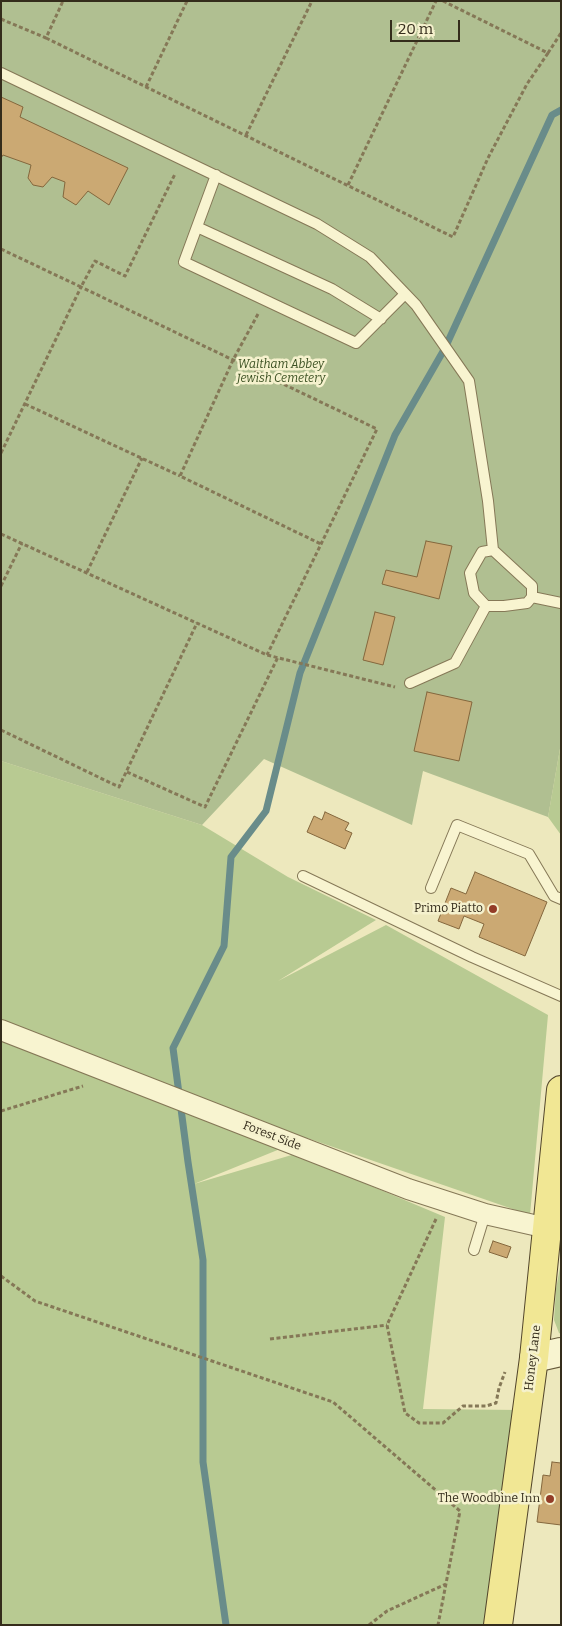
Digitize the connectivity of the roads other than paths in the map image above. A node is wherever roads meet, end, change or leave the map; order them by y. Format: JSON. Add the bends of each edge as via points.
{"nodes":[{"id":1,"x":1,"y":73,"type":"edge"},
{"id":2,"x":216,"y":175,"type":"junction"},
{"id":3,"x":197,"y":226,"type":"junction"},
{"id":4,"x":405,"y":294,"type":"junction"},
{"id":5,"x":381,"y":319,"type":"junction"},
{"id":6,"x":493,"y":550,"type":"junction"},
{"id":7,"x":532,"y":597,"type":"junction"},
{"id":8,"x":561,"y":603,"type":"edge"},
{"id":9,"x":486,"y":606,"type":"junction"},
{"id":10,"x":410,"y":683,"type":"road end"},
{"id":11,"x":303,"y":876,"type":"dead end"},
{"id":12,"x":432,"y":888,"type":"dead end"},
{"id":13,"x":561,"y":899,"type":"edge"},
{"id":14,"x":561,"y":996,"type":"edge"},
{"id":15,"x":1,"y":1030,"type":"edge"},
{"id":16,"x":561,"y":1090,"type":"edge"},
{"id":17,"x":485,"y":1214,"type":"junction"},
{"id":18,"x":554,"y":1230,"type":"edge"},
{"id":19,"x":474,"y":1250,"type":"dead end"},
{"id":20,"x":543,"y":1352,"type":"edge"},
{"id":21,"x":498,"y":1625,"type":"edge"}],
"edges":[{"from":1,"to":2,"type":"lane"},
{"from":2,"to":3,"type":"lane"},
{"from":2,"to":4,"type":"lane","via":[[317,224],[370,257]]},
{"from":3,"to":5,"type":"lane","via":[[332,289]]},
{"from":3,"to":5,"type":"lane","via":[[184,262],[356,343]]},
{"from":4,"to":5,"type":"lane"},
{"from":4,"to":6,"type":"lane","via":[[469,381]]},
{"from":6,"to":7,"type":"lane","via":[[532,586]]},
{"from":6,"to":9,"type":"lane","via":[[482,552],[470,572],[474,593]]},
{"from":7,"to":8,"type":"lane"},
{"from":7,"to":9,"type":"lane","via":[[527,603]]},
{"from":9,"to":10,"type":"lane","via":[[454,663]]},
{"from":11,"to":14,"type":"lane"},
{"from":12,"to":13,"type":"lane","via":[[457,826],[529,854],[554,896]]},
{"from":15,"to":17,"type":"street","name":"Forest Side","via":[[408,1189]]},
{"from":16,"to":18,"type":"main road","name":"Honey Lane"},
{"from":17,"to":18,"type":"street","name":"Forest Side"},
{"from":17,"to":19,"type":"lane"},
{"from":18,"to":20,"type":"main road","name":"Honey Lane"},
{"from":20,"to":21,"type":"main road","name":"Honey Lane"}]}
